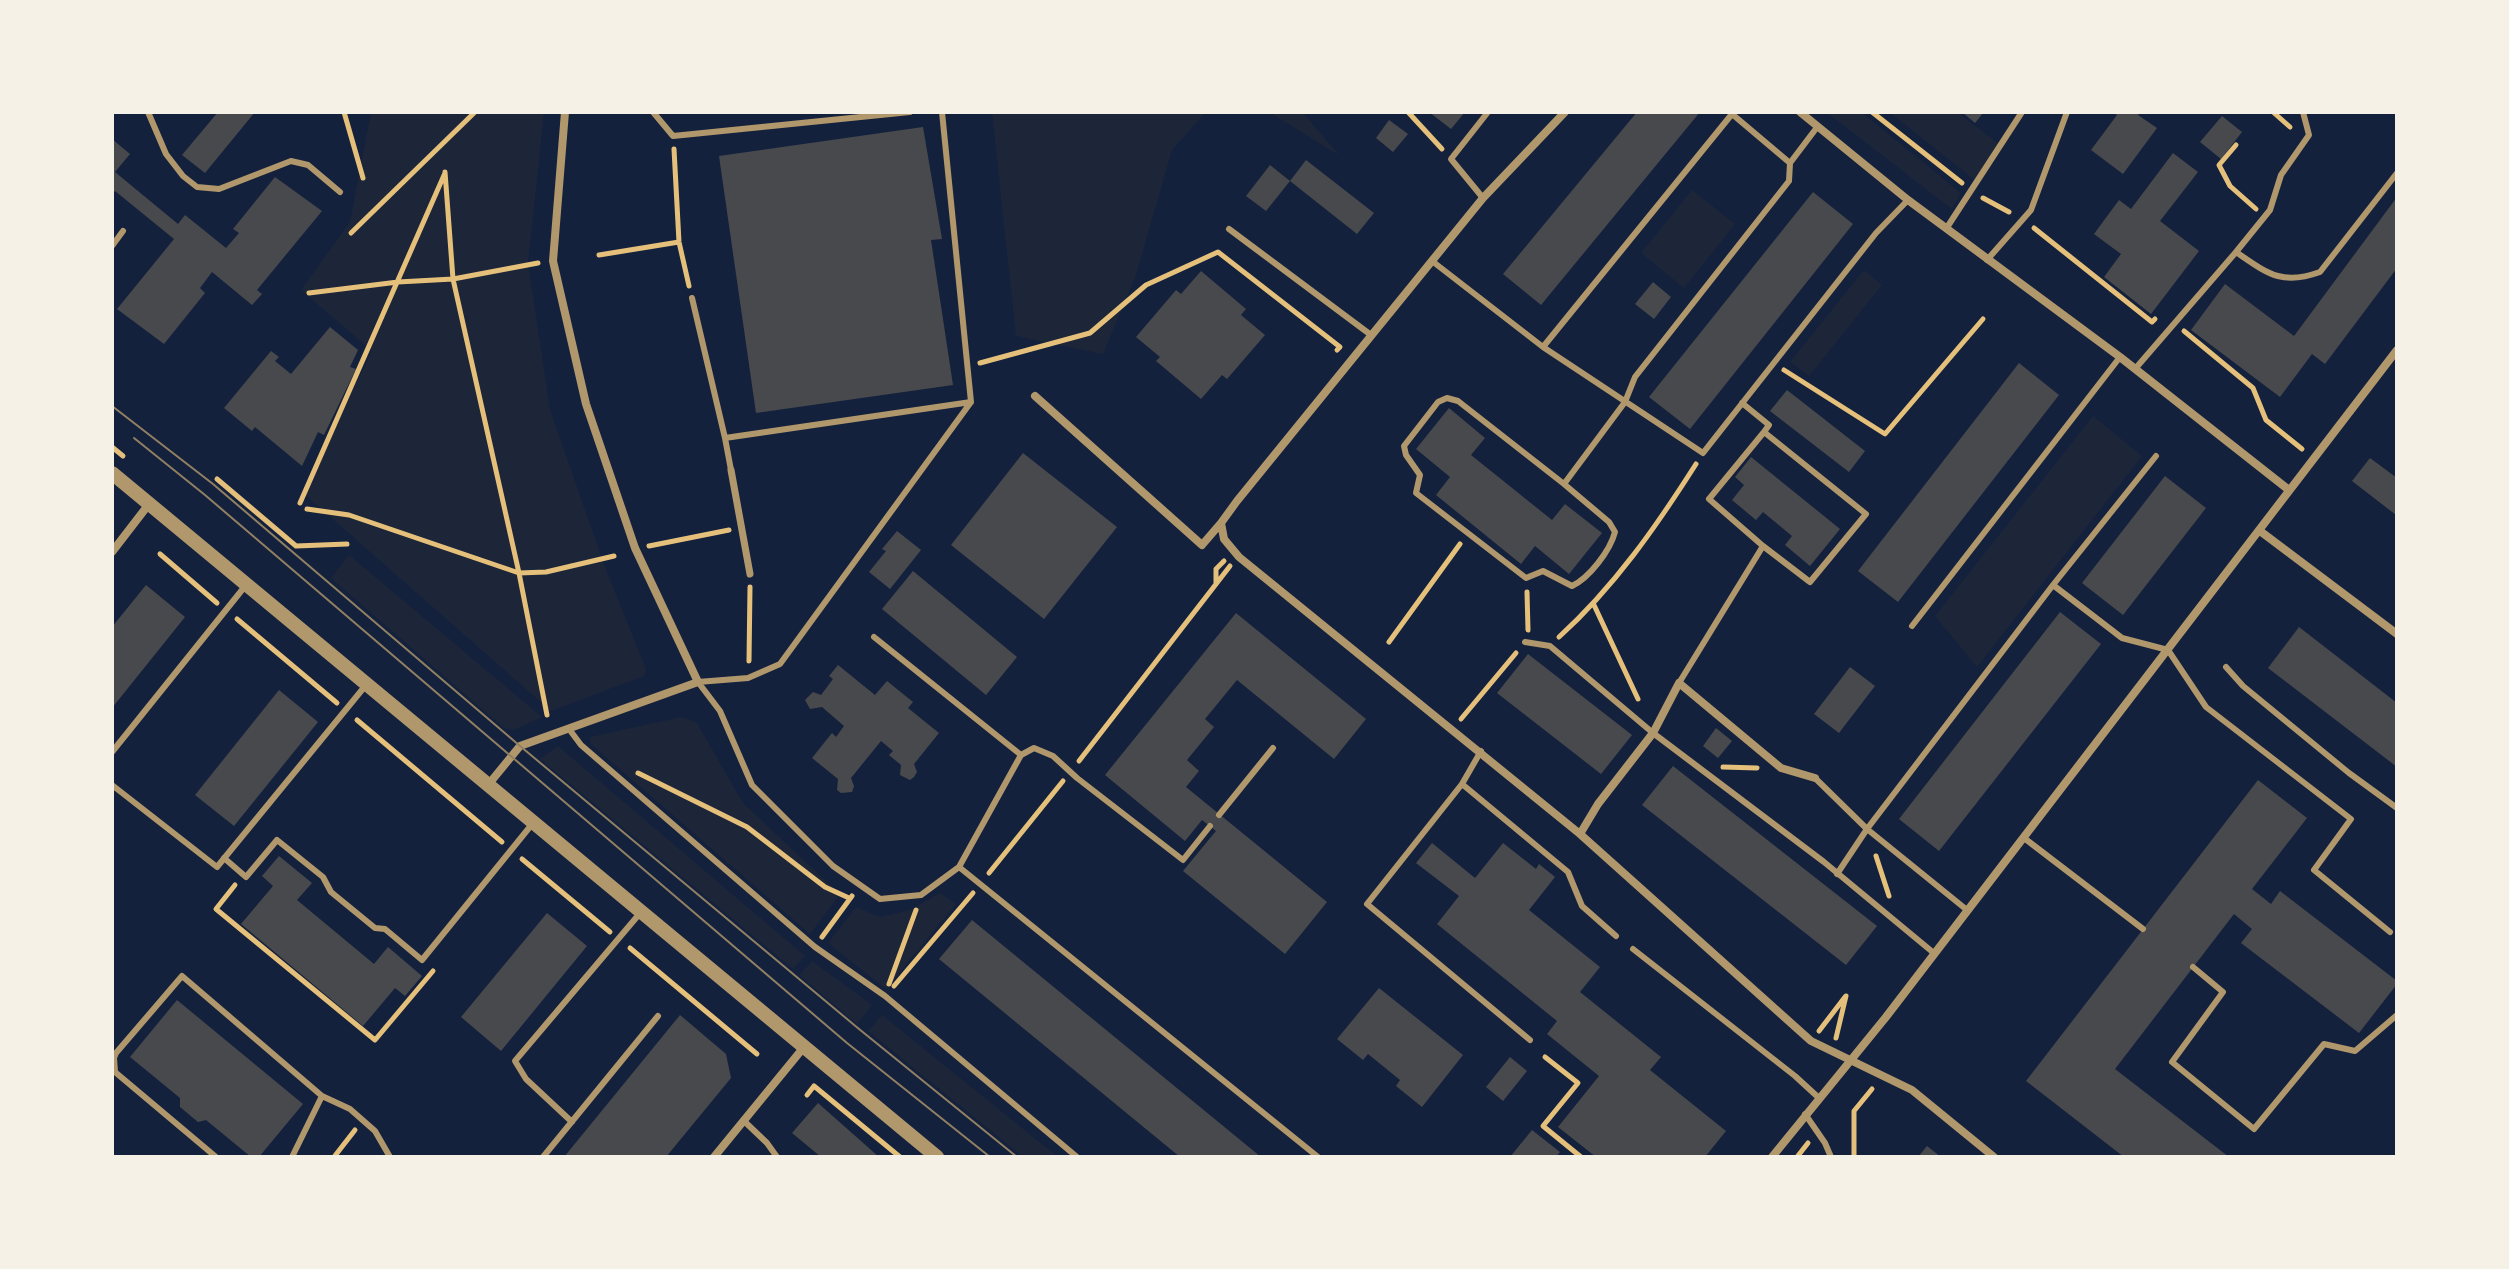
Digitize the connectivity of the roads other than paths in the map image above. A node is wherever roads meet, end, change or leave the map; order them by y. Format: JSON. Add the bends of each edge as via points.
{"nodes":[{"id":1,"x":148,"y":112,"type":"edge"},
{"id":2,"x":565,"y":112,"type":"edge"},
{"id":3,"x":653,"y":112,"type":"edge"},
{"id":4,"x":910,"y":112,"type":"edge"},
{"id":5,"x":942,"y":112,"type":"edge"},
{"id":6,"x":1488,"y":112,"type":"edge"},
{"id":7,"x":1565,"y":112,"type":"edge"},
{"id":8,"x":1800,"y":112,"type":"edge"},
{"id":9,"x":2022,"y":112,"type":"edge"},
{"id":10,"x":2067,"y":112,"type":"edge"},
{"id":11,"x":2303,"y":112,"type":"edge"},
{"id":12,"x":1818,"y":126,"type":"junction"},
{"id":13,"x":1790,"y":163,"type":"junction"},
{"id":14,"x":2397,"y":173,"type":"edge"},
{"id":15,"x":340,"y":192,"type":"dead end"},
{"id":16,"x":1483,"y":198,"type":"junction"},
{"id":17,"x":1908,"y":200,"type":"junction"},
{"id":18,"x":1229,"y":229,"type":"dead end"},
{"id":19,"x":1946,"y":229,"type":"junction"},
{"id":20,"x":123,"y":231,"type":"dead end"},
{"id":21,"x":112,"y":246,"type":"edge"},
{"id":22,"x":2236,"y":252,"type":"junction"},
{"id":23,"x":1987,"y":260,"type":"junction"},
{"id":24,"x":1432,"y":261,"type":"junction"},
{"id":25,"x":692,"y":298,"type":"road end"},
{"id":26,"x":1371,"y":335,"type":"junction"},
{"id":27,"x":1543,"y":347,"type":"junction"},
{"id":28,"x":2397,"y":350,"type":"edge"},
{"id":29,"x":2120,"y":357,"type":"junction"},
{"id":30,"x":2135,"y":369,"type":"junction"},
{"id":31,"x":1035,"y":396,"type":"dead end"},
{"id":32,"x":971,"y":402,"type":"junction"},
{"id":33,"x":1625,"y":402,"type":"junction"},
{"id":34,"x":1742,"y":403,"type":"junction"},
{"id":35,"x":1764,"y":432,"type":"junction"},
{"id":36,"x":725,"y":438,"type":"junction"},
{"id":37,"x":2156,"y":456,"type":"dead end"},
{"id":38,"x":731,"y":470,"type":"joint"},
{"id":39,"x":112,"y":473,"type":"edge"},
{"id":40,"x":1564,"y":484,"type":"junction"},
{"id":41,"x":2289,"y":490,"type":"junction"},
{"id":42,"x":149,"y":504,"type":"junction"},
{"id":43,"x":1221,"y":523,"type":"junction"},
{"id":44,"x":2260,"y":531,"type":"junction"},
{"id":45,"x":1763,"y":546,"type":"junction"},
{"id":46,"x":112,"y":552,"type":"edge"},
{"id":47,"x":750,"y":574,"type":"road end"},
{"id":48,"x":246,"y":585,"type":"junction"},
{"id":49,"x":2053,"y":585,"type":"junction"},
{"id":50,"x":1912,"y":626,"type":"dead end"},
{"id":51,"x":2397,"y":634,"type":"edge"},
{"id":52,"x":874,"y":637,"type":"dead end"},
{"id":53,"x":1525,"y":642,"type":"road end"},
{"id":54,"x":2168,"y":650,"type":"junction"},
{"id":55,"x":2226,"y":667,"type":"dead end"},
{"id":56,"x":698,"y":682,"type":"junction"},
{"id":57,"x":1679,"y":683,"type":"junction"},
{"id":58,"x":366,"y":685,"type":"junction"},
{"id":59,"x":569,"y":729,"type":"junction"},
{"id":60,"x":1653,"y":733,"type":"junction"},
{"id":61,"x":1273,"y":748,"type":"dead end"},
{"id":62,"x":1481,"y":751,"type":"junction"},
{"id":63,"x":112,"y":752,"type":"edge"},
{"id":64,"x":1021,"y":755,"type":"junction"},
{"id":65,"x":1815,"y":778,"type":"joint"},
{"id":66,"x":1462,"y":784,"type":"junction"},
{"id":67,"x":112,"y":785,"type":"edge"},
{"id":68,"x":488,"y":785,"type":"junction"},
{"id":69,"x":2397,"y":808,"type":"edge"},
{"id":70,"x":1219,"y":815,"type":"dead end"},
{"id":71,"x":533,"y":823,"type":"junction"},
{"id":72,"x":1210,"y":826,"type":"dead end"},
{"id":73,"x":1867,"y":829,"type":"junction"},
{"id":74,"x":1580,"y":834,"type":"junction"},
{"id":75,"x":2024,"y":838,"type":"junction"},
{"id":76,"x":224,"y":858,"type":"junction"},
{"id":77,"x":959,"y":867,"type":"junction"},
{"id":78,"x":1837,"y":874,"type":"junction"},
{"id":79,"x":1967,"y":910,"type":"junction"},
{"id":80,"x":641,"y":912,"type":"junction"},
{"id":81,"x":2143,"y":929,"type":"dead end"},
{"id":82,"x":2390,"y":932,"type":"dead end"},
{"id":83,"x":1616,"y":936,"type":"dead end"},
{"id":84,"x":1633,"y":949,"type":"dead end"},
{"id":85,"x":1935,"y":954,"type":"junction"},
{"id":86,"x":2193,"y":967,"type":"dead end"},
{"id":87,"x":2397,"y":1015,"type":"edge"},
{"id":88,"x":658,"y":1016,"type":"dead end"},
{"id":89,"x":1530,"y":1040,"type":"dead end"},
{"id":90,"x":804,"y":1047,"type":"junction"},
{"id":91,"x":1851,"y":1060,"type":"junction"},
{"id":92,"x":322,"y":1096,"type":"junction"},
{"id":93,"x":1819,"y":1098,"type":"junction"},
{"id":94,"x":1805,"y":1114,"type":"junction"},
{"id":95,"x":744,"y":1121,"type":"junction"},
{"id":96,"x":572,"y":1122,"type":"junction"},
{"id":97,"x":216,"y":1157,"type":"edge"},
{"id":98,"x":292,"y":1157,"type":"edge"},
{"id":99,"x":390,"y":1157,"type":"edge"},
{"id":100,"x":543,"y":1157,"type":"edge"},
{"id":101,"x":714,"y":1157,"type":"edge"},
{"id":102,"x":777,"y":1157,"type":"edge"},
{"id":103,"x":937,"y":1157,"type":"edge"},
{"id":104,"x":1077,"y":1157,"type":"edge"},
{"id":105,"x":1318,"y":1157,"type":"edge"},
{"id":106,"x":1772,"y":1157,"type":"edge"},
{"id":107,"x":1831,"y":1157,"type":"edge"},
{"id":108,"x":1994,"y":1157,"type":"edge"}],
"edges":[{"from":1,"to":15,"type":"lane","via":[[166,154],[197,187],[219,189],[291,161],[308,165]]},
{"from":2,"to":56,"type":"street","via":[[553,261],[586,404],[635,548]]},
{"from":3,"to":4,"type":"lane","via":[[673,136]]},
{"from":5,"to":32,"type":"lane"},
{"from":6,"to":16,"type":"lane","via":[[1451,159]]},
{"from":7,"to":16,"type":"street"},
{"from":8,"to":12,"type":"street"},
{"from":9,"to":19,"type":"lane"},
{"from":10,"to":23,"type":"lane","via":[[2031,210]]},
{"from":11,"to":22,"type":"lane","via":[[2309,135],[2281,175],[2270,210]]},
{"from":12,"to":13,"type":"lane"},
{"from":12,"to":17,"type":"street"},
{"from":13,"to":27,"type":"lane","via":[[1732,114]]},
{"from":13,"to":33,"type":"lane","via":[[1789,181],[1635,377]]},
{"from":14,"to":22,"type":"lane","via":[[2320,272],[2302,279],[2273,277]]},
{"from":16,"to":24,"type":"street"},
{"from":17,"to":19,"type":"street"},
{"from":17,"to":34,"type":"lane"},
{"from":18,"to":26,"type":"lane"},
{"from":19,"to":23,"type":"street"},
{"from":20,"to":21,"type":"lane"},
{"from":22,"to":30,"type":"lane"},
{"from":23,"to":29,"type":"street"},
{"from":24,"to":26,"type":"street"},
{"from":24,"to":27,"type":"lane"},
{"from":25,"to":36,"type":"lane"},
{"from":26,"to":43,"type":"street"},
{"from":27,"to":33,"type":"lane"},
{"from":28,"to":41,"type":"street"},
{"from":29,"to":30,"type":"street"},
{"from":29,"to":50,"type":"lane"},
{"from":30,"to":41,"type":"street"},
{"from":31,"to":43,"type":"street","via":[[1202,545]]},
{"from":32,"to":36,"type":"lane"},
{"from":32,"to":56,"type":"lane","via":[[780,664],[748,678]]},
{"from":33,"to":34,"type":"lane","via":[[1703,453]]},
{"from":33,"to":40,"type":"lane"},
{"from":34,"to":35,"type":"lane","via":[[1769,425]]},
{"from":35,"to":45,"type":"lane","via":[[1709,499]]},
{"from":35,"to":45,"type":"lane","via":[[1866,514],[1810,582]]},
{"from":36,"to":38,"type":"lane"},
{"from":37,"to":49,"type":"lane"},
{"from":38,"to":47,"type":"street"},
{"from":39,"to":42,"type":"street"},
{"from":40,"to":40,"type":"lane","via":[[1615,532],[1581,582],[1572,586],[1543,571],[1526,578],[1416,493],[1420,475],[1404,446],[1438,402],[1447,398],[1458,401]]},
{"from":41,"to":44,"type":"street"},
{"from":42,"to":46,"type":"street"},
{"from":42,"to":48,"type":"street"},
{"from":43,"to":62,"type":"street","via":[[1224,539],[1239,557]]},
{"from":44,"to":51,"type":"street"},
{"from":44,"to":54,"type":"street"},
{"from":45,"to":57,"type":"lane"},
{"from":48,"to":58,"type":"street"},
{"from":48,"to":63,"type":"lane"},
{"from":49,"to":54,"type":"lane","via":[[2122,638]]},
{"from":49,"to":73,"type":"lane"},
{"from":52,"to":64,"type":"lane"},
{"from":53,"to":60,"type":"lane","via":[[1550,646]]},
{"from":54,"to":75,"type":"street"},
{"from":54,"to":82,"type":"lane","via":[[2206,707],[2351,819],[2314,870]]},
{"from":55,"to":69,"type":"lane","via":[[2313,744]]},
{"from":56,"to":59,"type":"street"},
{"from":56,"to":77,"type":"lane","via":[[720,711],[752,785],[859,886],[880,899],[921,895]]},
{"from":57,"to":60,"type":"street"},
{"from":57,"to":65,"type":"street","via":[[1781,768]]},
{"from":58,"to":68,"type":"street"},
{"from":58,"to":76,"type":"lane"},
{"from":59,"to":68,"type":"street","via":[[520,746]]},
{"from":59,"to":104,"type":"lane","via":[[581,745],[815,947],[885,996]]},
{"from":60,"to":74,"type":"street"},
{"from":60,"to":78,"type":"lane"},
{"from":61,"to":70,"type":"lane"},
{"from":62,"to":66,"type":"lane"},
{"from":62,"to":74,"type":"street"},
{"from":64,"to":72,"type":"lane","via":[[1034,748],[1053,756],[1183,860]]},
{"from":64,"to":77,"type":"lane"},
{"from":65,"to":73,"type":"lane"},
{"from":66,"to":83,"type":"lane","via":[[1568,872],[1582,906]]},
{"from":66,"to":89,"type":"lane","via":[[1367,904]]},
{"from":67,"to":76,"type":"lane","via":[[217,867]]},
{"from":68,"to":71,"type":"street"},
{"from":71,"to":76,"type":"lane","via":[[422,960],[331,892],[323,877],[277,840],[246,877]]},
{"from":71,"to":80,"type":"street"},
{"from":73,"to":78,"type":"lane"},
{"from":73,"to":79,"type":"lane"},
{"from":74,"to":91,"type":"street","via":[[1811,1041]]},
{"from":75,"to":79,"type":"street"},
{"from":75,"to":81,"type":"lane"},
{"from":77,"to":105,"type":"lane"},
{"from":78,"to":85,"type":"lane"},
{"from":79,"to":85,"type":"street"},
{"from":80,"to":90,"type":"street"},
{"from":80,"to":96,"type":"lane","via":[[515,1061],[526,1079]]},
{"from":84,"to":93,"type":"lane"},
{"from":85,"to":91,"type":"street"},
{"from":86,"to":87,"type":"lane","via":[[2223,992],[2172,1062],[2254,1129],[2324,1044],[2355,1051]]},
{"from":88,"to":96,"type":"lane"},
{"from":90,"to":95,"type":"street"},
{"from":90,"to":103,"type":"street"},
{"from":91,"to":93,"type":"street"},
{"from":91,"to":108,"type":"street","via":[[1912,1090]]},
{"from":92,"to":97,"type":"lane","via":[[182,976],[116,1053],[115,1072]]},
{"from":92,"to":98,"type":"lane"},
{"from":92,"to":99,"type":"lane","via":[[363,1120]]},
{"from":93,"to":94,"type":"street"},
{"from":94,"to":106,"type":"street"},
{"from":94,"to":107,"type":"lane"},
{"from":95,"to":101,"type":"street"},
{"from":95,"to":102,"type":"lane"},
{"from":96,"to":100,"type":"lane"}]}
